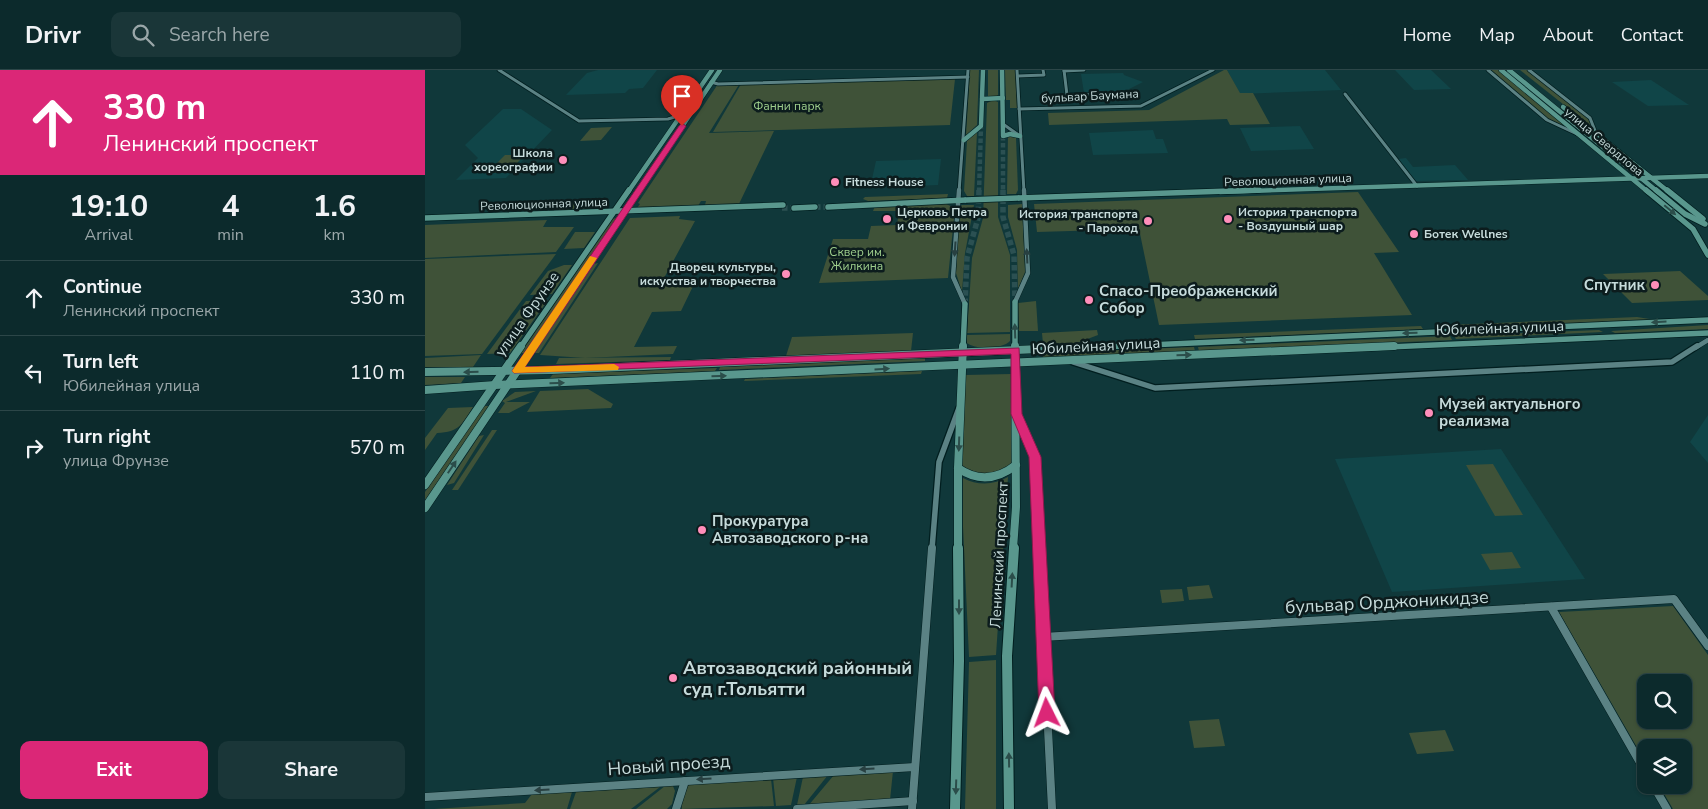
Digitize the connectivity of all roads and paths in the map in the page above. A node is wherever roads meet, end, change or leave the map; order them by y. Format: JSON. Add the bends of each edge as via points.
{"nodes":[{"id":1,"x":499,"y":70,"type":"edge"},
{"id":2,"x":968,"y":70,"type":"edge"},
{"id":3,"x":983,"y":70,"type":"edge"},
{"id":4,"x":1002,"y":70,"type":"edge"},
{"id":5,"x":1017,"y":70,"type":"edge"},
{"id":6,"x":1043,"y":70,"type":"edge"},
{"id":7,"x":1064,"y":70,"type":"edge"},
{"id":8,"x":1084,"y":70,"type":"edge"},
{"id":9,"x":1213,"y":70,"type":"edge"},
{"id":10,"x":1488,"y":70,"type":"edge"},
{"id":11,"x":1501,"y":70,"type":"edge"},
{"id":12,"x":1509,"y":70,"type":"edge"},
{"id":13,"x":1517,"y":70,"type":"edge"},
{"id":14,"x":1529,"y":70,"type":"edge"},
{"id":15,"x":711,"y":71,"type":"edge"},
{"id":16,"x":719,"y":71,"type":"edge"},
{"id":17,"x":1017,"y":76,"type":"junction"},
{"id":18,"x":968,"y":77,"type":"junction"},
{"id":19,"x":710,"y":84,"type":"junction"},
{"id":20,"x":1099,"y":94,"type":"dead end"},
{"id":21,"x":1345,"y":94,"type":"dead end"},
{"id":22,"x":1003,"y":98,"type":"junction"},
{"id":23,"x":982,"y":99,"type":"junction"},
{"id":24,"x":1019,"y":109,"type":"junction"},
{"id":25,"x":681,"y":115,"type":"junction"},
{"id":26,"x":662,"y":119,"type":"junction"},
{"id":27,"x":675,"y":123,"type":"junction"},
{"id":28,"x":1003,"y":124,"type":"junction"},
{"id":29,"x":1595,"y":133,"type":"junction"},
{"id":30,"x":1020,"y":136,"type":"junction"},
{"id":31,"x":1581,"y":136,"type":"junction"},
{"id":32,"x":963,"y":140,"type":"junction"},
{"id":33,"x":651,"y":158,"type":"junction"},
{"id":34,"x":661,"y":158,"type":"junction"},
{"id":35,"x":1708,"y":176,"type":"edge"},
{"id":36,"x":1642,"y":178,"type":"junction"},
{"id":37,"x":1651,"y":178,"type":"junction"},
{"id":38,"x":1633,"y":179,"type":"junction"},
{"id":39,"x":1417,"y":186,"type":"junction"},
{"id":40,"x":1021,"y":198,"type":"junction"},
{"id":41,"x":959,"y":200,"type":"junction"},
{"id":42,"x":829,"y":205,"type":"tunnel mouth"},
{"id":43,"x":795,"y":206,"type":"tunnel mouth"},
{"id":44,"x":816,"y":206,"type":"tunnel mouth"},
{"id":45,"x":783,"y":207,"type":"tunnel mouth"},
{"id":46,"x":614,"y":212,"type":"junction"},
{"id":47,"x":625,"y":212,"type":"junction"},
{"id":48,"x":1685,"y":214,"type":"junction"},
{"id":49,"x":425,"y":218,"type":"edge"},
{"id":50,"x":1707,"y":224,"type":"edge"},
{"id":51,"x":1692,"y":227,"type":"junction"},
{"id":52,"x":1708,"y":255,"type":"edge"},
{"id":53,"x":1015,"y":302,"type":"joint"},
{"id":54,"x":965,"y":304,"type":"joint"},
{"id":55,"x":1708,"y":320,"type":"edge"},
{"id":56,"x":1601,"y":324,"type":"junction"},
{"id":57,"x":1708,"y":333,"type":"edge"},
{"id":58,"x":1613,"y":337,"type":"junction"},
{"id":59,"x":1708,"y":340,"type":"edge"},
{"id":60,"x":1016,"y":350,"type":"junction"},
{"id":61,"x":963,"y":352,"type":"junction"},
{"id":62,"x":1069,"y":360,"type":"junction"},
{"id":63,"x":1016,"y":363,"type":"junction"},
{"id":64,"x":962,"y":365,"type":"junction"},
{"id":65,"x":504,"y":371,"type":"junction"},
{"id":66,"x":517,"y":371,"type":"junction"},
{"id":67,"x":425,"y":372,"type":"edge"},
{"id":68,"x":508,"y":384,"type":"junction"},
{"id":69,"x":495,"y":385,"type":"junction"},
{"id":70,"x":425,"y":390,"type":"edge"},
{"id":71,"x":960,"y":404,"type":"junction"},
{"id":72,"x":1016,"y":414,"type":"junction"},
{"id":73,"x":1016,"y":466,"type":"junction"},
{"id":74,"x":958,"y":468,"type":"junction"},
{"id":75,"x":425,"y":485,"type":"edge"},
{"id":76,"x":425,"y":508,"type":"edge"},
{"id":77,"x":1551,"y":607,"type":"junction"},
{"id":78,"x":1043,"y":637,"type":"junction"},
{"id":79,"x":1708,"y":646,"type":"edge"},
{"id":80,"x":1637,"y":757,"type":"edge"},
{"id":81,"x":915,"y":767,"type":"junction"},
{"id":82,"x":685,"y":781,"type":"junction"},
{"id":83,"x":1658,"y":794,"type":"edge"},
{"id":84,"x":425,"y":797,"type":"edge"},
{"id":85,"x":913,"y":805,"type":"edge"},
{"id":86,"x":676,"y":809,"type":"edge"},
{"id":87,"x":797,"y":809,"type":"edge"},
{"id":88,"x":955,"y":809,"type":"edge"},
{"id":89,"x":1009,"y":809,"type":"edge"},
{"id":90,"x":1052,"y":809,"type":"edge"},
{"id":91,"x":1667,"y":809,"type":"edge"}],
"edges":[{"from":1,"to":26,"type":"street","via":[[579,121]]},
{"from":2,"to":18,"type":"street"},
{"from":3,"to":23,"type":"main road"},
{"from":4,"to":22,"type":"main road"},
{"from":5,"to":17,"type":"street"},
{"from":6,"to":17,"type":"street","via":[[1043,75]]},
{"from":7,"to":8,"type":"street"},
{"from":7,"to":20,"type":"street","via":[[1067,95]]},
{"from":9,"to":24,"type":"street","name":"бульвар Баумана","via":[[1141,106]]},
{"from":10,"to":31,"type":"street","via":[[1547,120]]},
{"from":11,"to":31,"type":"main road","name":"улица Свердлова"},
{"from":12,"to":36,"type":"main road","name":"улица Свердлова"},
{"from":13,"to":29,"type":"main road","name":"улица Свердлова"},
{"from":14,"to":29,"type":"street","via":[[1590,118]]},
{"from":15,"to":16,"type":"main road"},
{"from":15,"to":25,"type":"main road","name":"улица Фрунзе"},
{"from":16,"to":19,"type":"main road","name":"улица Фрунзе"},
{"from":17,"to":24,"type":"street"},
{"from":18,"to":19,"type":"street"},
{"from":18,"to":32,"type":"street"},
{"from":19,"to":34,"type":"main road","name":"улица Фрунзе"},
{"from":21,"to":39,"type":"street"},
{"from":22,"to":23,"type":"main road"},
{"from":22,"to":28,"type":"main road"},
{"from":23,"to":32,"type":"main road","via":[[981,126]]},
{"from":24,"to":30,"type":"street"},
{"from":25,"to":26,"type":"street"},
{"from":25,"to":27,"type":"main road","name":"улица Фрунзе"},
{"from":26,"to":27,"type":"street"},
{"from":27,"to":33,"type":"main road","name":"улица Фрунзе"},
{"from":28,"to":30,"type":"street"},
{"from":28,"to":30,"type":"main road","via":[[1003,136]]},
{"from":29,"to":37,"type":"main road","name":"улица Свердлова"},
{"from":30,"to":40,"type":"street"},
{"from":31,"to":38,"type":"main road","name":"улица Свердлова"},
{"from":32,"to":41,"type":"street"},
{"from":33,"to":34,"type":"main road"},
{"from":33,"to":46,"type":"main road","name":"улица Фрунзе"},
{"from":34,"to":47,"type":"main road","name":"улица Фрунзе"},
{"from":35,"to":37,"type":"main road","name":"Революционная улица"},
{"from":36,"to":37,"type":"main road","name":"Революционная улица"},
{"from":36,"to":38,"type":"main road","name":"Революционная улица"},
{"from":36,"to":48,"type":"main road","name":"улица Свердлова"},
{"from":37,"to":50,"type":"main road","name":"улица Свердлова"},
{"from":38,"to":39,"type":"main road","name":"Революционная улица"},
{"from":38,"to":51,"type":"main road","name":"улица Свердлова","one_way":true},
{"from":39,"to":40,"type":"main road","name":"Революционная улица"},
{"from":40,"to":41,"type":"main road","name":"Революционная улица","bridge":true},
{"from":53,"to":40,"type":"street","one_way":true,"via":[[1028,273]]},
{"from":41,"to":42,"type":"main road","name":"Революционная улица"},
{"from":41,"to":54,"type":"street","one_way":true,"via":[[953,277]]},
{"from":43,"to":44,"type":"main road"},
{"from":45,"to":47,"type":"main road","name":"Революционная улица"},
{"from":46,"to":47,"type":"main road","name":"Революционная улица"},
{"from":46,"to":49,"type":"main road","name":"Революционная улица"},
{"from":46,"to":65,"type":"main road","name":"улица Фрунзе"},
{"from":47,"to":66,"type":"main road","name":"улица Фрунзе"},
{"from":48,"to":50,"type":"main road","name":"улица Свердлова"},
{"from":48,"to":51,"type":"main road","name":"улица Свердлова"},
{"from":50,"to":51,"type":"main road","via":[[1696,223]]},
{"from":51,"to":52,"type":"main road","name":"улица Свердлова"},
{"from":60,"to":53,"type":"main road","name":"Ленинский проспект","one_way":true},
{"from":54,"to":61,"type":"main road"},
{"from":55,"to":56,"type":"main road","name":"Юбилейная улица","one_way":true},
{"from":56,"to":58,"type":"main road"},
{"from":56,"to":60,"type":"main road","name":"Юбилейная улица","one_way":true},
{"from":57,"to":58,"type":"main road","name":"Юбилейная улица"},
{"from":62,"to":58,"type":"main road","name":"Юбилейная улица","one_way":true},
{"from":59,"to":62,"type":"street","via":[[1672,362],[1155,388]]},
{"from":60,"to":61,"type":"main road","name":"Юбилейная улица"},
{"from":60,"to":63,"type":"main road","name":"Ленинский проспект"},
{"from":61,"to":64,"type":"main road"},
{"from":61,"to":66,"type":"main road","name":"Юбилейная улица"},
{"from":62,"to":63,"type":"main road","name":"Юбилейная улица"},
{"from":63,"to":64,"type":"main road","name":"Юбилейная улица"},
{"from":63,"to":72,"type":"main road","name":"Ленинский проспект"},
{"from":68,"to":64,"type":"main road","name":"Юбилейная улица","one_way":true},
{"from":64,"to":71,"type":"main road"},
{"from":65,"to":66,"type":"main road","name":"Юбилейная улица"},
{"from":65,"to":67,"type":"main road","name":"Юбилейная улица","one_way":true},
{"from":65,"to":69,"type":"main road","name":"улица Фрунзе"},
{"from":66,"to":68,"type":"main road","name":"улица Фрунзе"},
{"from":68,"to":69,"type":"main road","name":"Юбилейная улица"},
{"from":76,"to":68,"type":"main road","name":"улица Фрунзе","one_way":true},
{"from":69,"to":70,"type":"main road","name":"Юбилейная улица"},
{"from":69,"to":75,"type":"main road","name":"улица Фрунзе"},
{"from":71,"to":74,"type":"main road","one_way":true},
{"from":71,"to":81,"type":"street","via":[[939,462]]},
{"from":72,"to":73,"type":"main road","name":"Ленинский проспект"},
{"from":72,"to":78,"type":"street","via":[[1035,457]]},
{"from":73,"to":74,"type":"main road","via":[[1005,474],[988,479],[972,477]]},
{"from":89,"to":73,"type":"main road","name":"Ленинский проспект","one_way":true,"via":[[1007,656]]},
{"from":74,"to":88,"type":"main road","one_way":true,"via":[[959,661]]},
{"from":77,"to":78,"type":"street","name":"бульвар Орджоникидзе"},
{"from":77,"to":79,"type":"street","name":"бульвар Орджоникидзе","via":[[1675,599]]},
{"from":77,"to":80,"type":"street"},
{"from":78,"to":90,"type":"street"},
{"from":81,"to":82,"type":"street","name":"Новый проезд","one_way":true},
{"from":81,"to":85,"type":"street"},
{"from":82,"to":84,"type":"street","name":"Новый проезд","one_way":true},
{"from":82,"to":86,"type":"street"},
{"from":83,"to":91,"type":"street"},
{"from":85,"to":87,"type":"street"}]}
